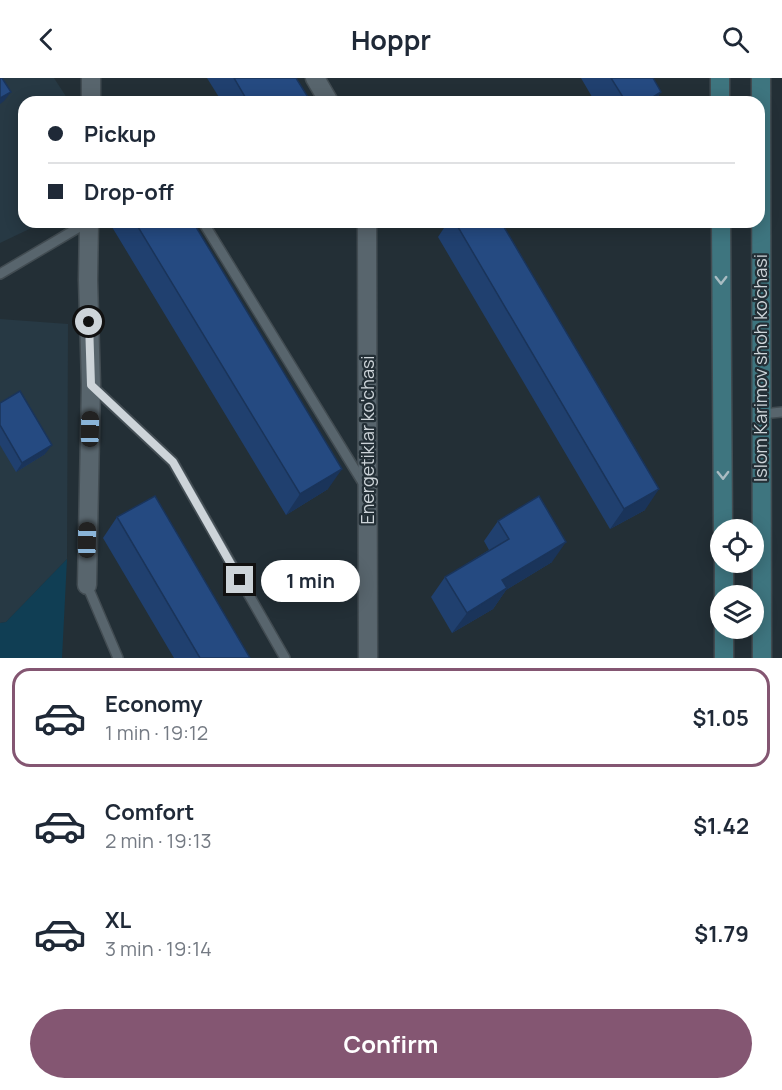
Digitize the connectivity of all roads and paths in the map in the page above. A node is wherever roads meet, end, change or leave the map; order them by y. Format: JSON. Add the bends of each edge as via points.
{"nodes":[{"id":1,"x":91,"y":78,"type":"edge"},
{"id":2,"x":315,"y":78,"type":"edge"},
{"id":3,"x":720,"y":78,"type":"edge"},
{"id":4,"x":761,"y":78,"type":"edge"},
{"id":5,"x":91,"y":96,"type":"edge"},
{"id":6,"x":325,"y":96,"type":"edge"},
{"id":7,"x":720,"y":96,"type":"edge"},
{"id":8,"x":761,"y":96,"type":"edge"},
{"id":9,"x":79,"y":228,"type":"edge"},
{"id":10,"x":89,"y":228,"type":"edge"},
{"id":11,"x":207,"y":228,"type":"edge"},
{"id":12,"x":367,"y":228,"type":"edge"},
{"id":13,"x":721,"y":228,"type":"edge"},
{"id":14,"x":761,"y":228,"type":"edge"},
{"id":15,"x":0,"y":274,"type":"edge"},
{"id":16,"x":91,"y":385,"type":"junction"},
{"id":17,"x":782,"y":412,"type":"edge"},
{"id":18,"x":761,"y":414,"type":"junction"},
{"id":19,"x":368,"y":491,"type":"junction"},
{"id":20,"x":723,"y":519,"type":"edge"},
{"id":21,"x":87,"y":585,"type":"joint"},
{"id":22,"x":724,"y":639,"type":"edge"},
{"id":23,"x":118,"y":658,"type":"edge"},
{"id":24,"x":285,"y":658,"type":"edge"},
{"id":25,"x":369,"y":658,"type":"edge"},
{"id":26,"x":724,"y":658,"type":"edge"},
{"id":27,"x":762,"y":658,"type":"edge"}],
"edges":[{"from":1,"to":5,"type":"street"},
{"from":2,"to":6,"type":"street"},
{"from":3,"to":7,"type":"main road"},
{"from":4,"to":8,"type":"main road","name":"Islom Karimov shoh ko'chasi"},
{"from":9,"to":15,"type":"lane"},
{"from":10,"to":16,"type":"street"},
{"from":11,"to":19,"type":"lane"},
{"from":12,"to":19,"type":"street","name":"Energetiklar ko'chasi"},
{"from":13,"to":20,"type":"main road","one_way":true},
{"from":14,"to":18,"type":"main road","name":"Islom Karimov shoh ko'chasi"},
{"from":16,"to":21,"type":"street"},
{"from":16,"to":24,"type":"lane","via":[[173,462]]},
{"from":17,"to":18,"type":"lane"},
{"from":18,"to":27,"type":"main road","name":"Islom Karimov shoh ko'chasi"},
{"from":19,"to":25,"type":"street","name":"Energetiklar ko'chasi"},
{"from":21,"to":23,"type":"lane"},
{"from":22,"to":26,"type":"main road"}]}
